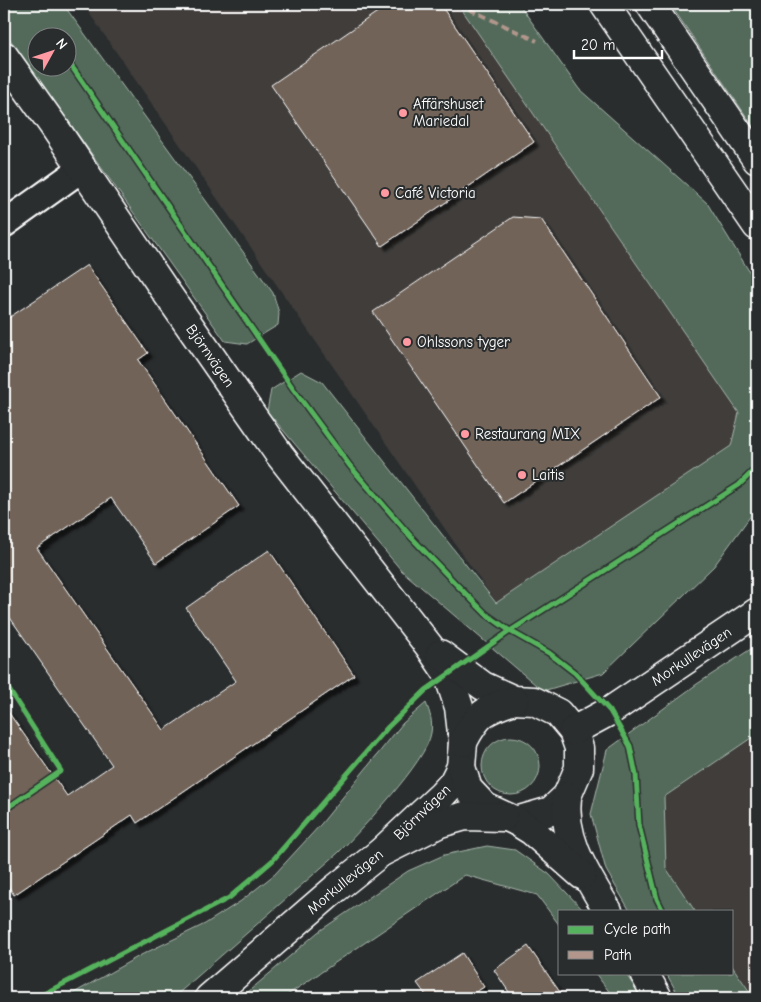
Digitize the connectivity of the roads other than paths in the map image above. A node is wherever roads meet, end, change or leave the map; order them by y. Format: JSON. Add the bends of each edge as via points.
{"nodes":[{"id":1,"x":604,"y":4,"type":"edge"},
{"id":2,"x":650,"y":4,"type":"edge"},
{"id":3,"x":4,"y":56,"type":"edge"},
{"id":4,"x":757,"y":160,"type":"edge"},
{"id":5,"x":81,"y":169,"type":"junction"},
{"id":6,"x":4,"y":224,"type":"edge"},
{"id":7,"x":757,"y":226,"type":"edge"},
{"id":8,"x":757,"y":612,"type":"edge"},
{"id":9,"x":429,"y":646,"type":"junction"},
{"id":10,"x":514,"y":700,"type":"junction"},
{"id":11,"x":572,"y":731,"type":"junction"},
{"id":12,"x":462,"y":755,"type":"junction"},
{"id":13,"x":567,"y":796,"type":"junction"},
{"id":14,"x":510,"y":819,"type":"junction"},
{"id":15,"x":380,"y":853,"type":"junction"},
{"id":16,"x":592,"y":883,"type":"junction"},
{"id":17,"x":607,"y":910,"type":"edge"},
{"id":18,"x":645,"y":974,"type":"edge"},
{"id":19,"x":209,"y":998,"type":"edge"},
{"id":20,"x":658,"y":998,"type":"edge"}],
"edges":[{"from":1,"to":7,"type":"main road"},
{"from":2,"to":4,"type":"main road"},
{"from":3,"to":5,"type":"main road","name":"Björnvägen"},
{"from":5,"to":6,"type":"street"},
{"from":5,"to":9,"type":"main road","name":"Björnvägen","via":[[279,454]]},
{"from":8,"to":11,"type":"main road","name":"Morkullevägen","via":[[610,711]]},
{"from":9,"to":10,"type":"main road","name":"Björnvägen","via":[[484,686]]},
{"from":9,"to":12,"type":"main road","name":"Björnvägen","via":[[448,674],[459,707]]},
{"from":10,"to":11,"type":"main road","name":"Björnvägen","via":[[534,701],[558,713]]},
{"from":10,"to":12,"type":"main road","name":"Björnvägen","via":[[488,709],[473,722]]},
{"from":11,"to":13,"type":"main road","name":"Björnvägen","via":[[579,748],[579,768]]},
{"from":12,"to":14,"type":"main road","name":"Björnvägen","via":[[468,789],[485,807]]},
{"from":12,"to":15,"type":"main road","name":"Björnvägen","via":[[453,783]]},
{"from":13,"to":14,"type":"main road","name":"Björnvägen","via":[[551,811]]},
{"from":13,"to":16,"type":"main road","name":"Björnvägen","via":[[566,824],[570,841]]},
{"from":14,"to":15,"type":"main road","name":"Morkullevägen","via":[[465,816],[440,823]]},
{"from":14,"to":16,"type":"main road","name":"Björnvägen","via":[[532,831]]},
{"from":15,"to":19,"type":"main road","name":"Morkullevägen"},
{"from":16,"to":17,"type":"main road","name":"Björnvägen"},
{"from":18,"to":20,"type":"main road"}]}
